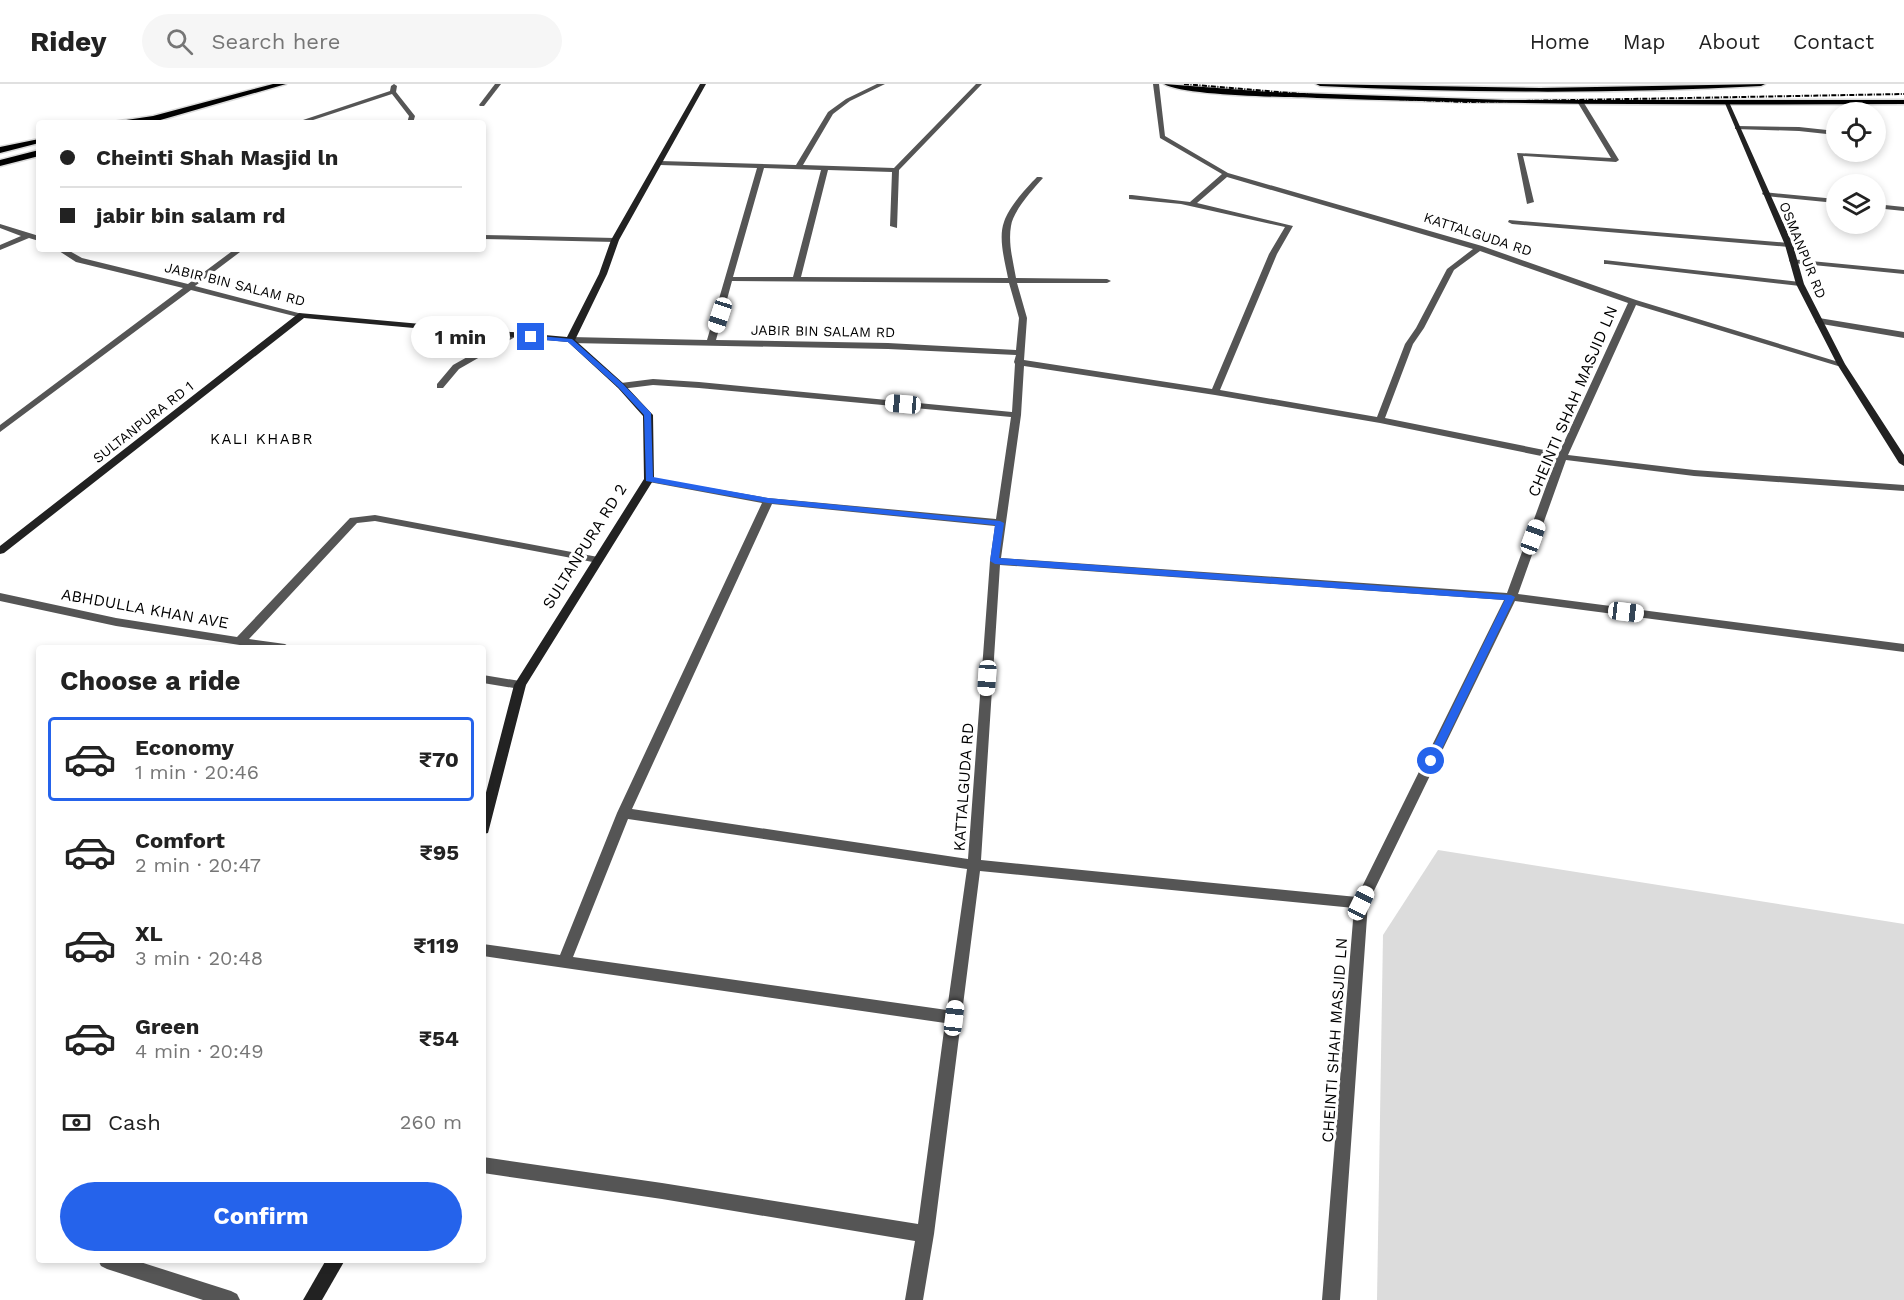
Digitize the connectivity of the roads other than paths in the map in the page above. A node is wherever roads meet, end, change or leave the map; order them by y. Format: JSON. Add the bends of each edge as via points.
{"nodes":[{"id":1,"x":394,"y":84,"type":"edge"},
{"id":2,"x":498,"y":84,"type":"edge"},
{"id":3,"x":703,"y":84,"type":"edge"},
{"id":4,"x":882,"y":84,"type":"edge"},
{"id":5,"x":979,"y":84,"type":"edge"},
{"id":6,"x":1156,"y":84,"type":"edge"},
{"id":7,"x":1168,"y":84,"type":"edge"},
{"id":8,"x":1320,"y":84,"type":"edge"},
{"id":9,"x":1761,"y":84,"type":"edge"},
{"id":10,"x":275,"y":85,"type":"edge"},
{"id":11,"x":1628,"y":87,"type":"edge"},
{"id":12,"x":393,"y":92,"type":"junction"},
{"id":13,"x":1726,"y":102,"type":"junction"},
{"id":14,"x":1904,"y":102,"type":"edge"},
{"id":15,"x":1581,"y":103,"type":"junction"},
{"id":16,"x":482,"y":105,"type":"dead end"},
{"id":17,"x":153,"y":118,"type":"junction"},
{"id":18,"x":136,"y":120,"type":"edge"},
{"id":19,"x":149,"y":120,"type":"edge"},
{"id":20,"x":306,"y":120,"type":"edge"},
{"id":21,"x":411,"y":120,"type":"edge"},
{"id":22,"x":1737,"y":128,"type":"junction"},
{"id":23,"x":1826,"y":132,"type":"edge"},
{"id":24,"x":36,"y":142,"type":"edge"},
{"id":25,"x":0,"y":150,"type":"edge"},
{"id":26,"x":36,"y":154,"type":"edge"},
{"id":27,"x":0,"y":163,"type":"edge"},
{"id":28,"x":660,"y":163,"type":"junction"},
{"id":29,"x":761,"y":165,"type":"junction"},
{"id":30,"x":799,"y":166,"type":"junction"},
{"id":31,"x":825,"y":167,"type":"junction"},
{"id":32,"x":896,"y":170,"type":"junction"},
{"id":33,"x":1226,"y":174,"type":"junction"},
{"id":34,"x":1039,"y":178,"type":"dead end"},
{"id":35,"x":1766,"y":194,"type":"junction"},
{"id":36,"x":1132,"y":197,"type":"dead end"},
{"id":37,"x":1826,"y":200,"type":"edge"},
{"id":38,"x":1530,"y":202,"type":"dead end"},
{"id":39,"x":1191,"y":205,"type":"junction"},
{"id":40,"x":1886,"y":207,"type":"edge"},
{"id":41,"x":1904,"y":209,"type":"edge"},
{"id":42,"x":1512,"y":222,"type":"dead end"},
{"id":43,"x":0,"y":226,"type":"edge"},
{"id":44,"x":894,"y":226,"type":"dead end"},
{"id":45,"x":27,"y":236,"type":"junction"},
{"id":46,"x":486,"y":237,"type":"edge"},
{"id":47,"x":36,"y":238,"type":"edge"},
{"id":48,"x":615,"y":240,"type":"junction"},
{"id":49,"x":1789,"y":245,"type":"junction"},
{"id":50,"x":0,"y":248,"type":"edge"},
{"id":51,"x":1479,"y":248,"type":"junction"},
{"id":52,"x":65,"y":252,"type":"edge"},
{"id":53,"x":236,"y":252,"type":"edge"},
{"id":54,"x":1793,"y":261,"type":"junction"},
{"id":55,"x":1607,"y":262,"type":"dead end"},
{"id":56,"x":1904,"y":272,"type":"edge"},
{"id":57,"x":797,"y":278,"type":"junction"},
{"id":58,"x":730,"y":279,"type":"junction"},
{"id":59,"x":1012,"y":280,"type":"junction"},
{"id":60,"x":1107,"y":281,"type":"dead end"},
{"id":61,"x":1800,"y":284,"type":"junction"},
{"id":62,"x":188,"y":286,"type":"junction"},
{"id":63,"x":1633,"y":302,"type":"junction"},
{"id":64,"x":302,"y":315,"type":"junction"},
{"id":65,"x":1819,"y":321,"type":"junction"},
{"id":66,"x":512,"y":335,"type":"junction"},
{"id":67,"x":1904,"y":335,"type":"edge"},
{"id":68,"x":570,"y":340,"type":"junction"},
{"id":69,"x":711,"y":342,"type":"junction"},
{"id":70,"x":1019,"y":358,"type":"junction"},
{"id":71,"x":1841,"y":364,"type":"junction"},
{"id":72,"x":440,"y":386,"type":"dead end"},
{"id":73,"x":621,"y":386,"type":"junction"},
{"id":74,"x":1215,"y":392,"type":"junction"},
{"id":75,"x":1016,"y":415,"type":"junction"},
{"id":76,"x":1380,"y":420,"type":"junction"},
{"id":77,"x":0,"y":429,"type":"edge"},
{"id":78,"x":1562,"y":457,"type":"junction"},
{"id":79,"x":1904,"y":463,"type":"edge"},
{"id":80,"x":649,"y":479,"type":"junction"},
{"id":81,"x":1904,"y":488,"type":"edge"},
{"id":82,"x":768,"y":501,"type":"junction"},
{"id":83,"x":1000,"y":523,"type":"junction"},
{"id":84,"x":0,"y":551,"type":"edge"},
{"id":85,"x":598,"y":560,"type":"junction"},
{"id":86,"x":995,"y":561,"type":"junction"},
{"id":87,"x":0,"y":597,"type":"edge"},
{"id":88,"x":1511,"y":597,"type":"junction"},
{"id":89,"x":240,"y":641,"type":"junction"},
{"id":90,"x":266,"y":645,"type":"edge"},
{"id":91,"x":1904,"y":648,"type":"edge"},
{"id":92,"x":486,"y":679,"type":"edge"},
{"id":93,"x":520,"y":685,"type":"junction"},
{"id":94,"x":624,"y":813,"type":"junction"},
{"id":95,"x":486,"y":817,"type":"edge"},
{"id":96,"x":974,"y":866,"type":"junction"},
{"id":97,"x":1361,"y":903,"type":"junction"},
{"id":98,"x":486,"y":950,"type":"edge"},
{"id":99,"x":564,"y":962,"type":"junction"},
{"id":100,"x":954,"y":1018,"type":"junction"},
{"id":101,"x":486,"y":1166,"type":"edge"},
{"id":102,"x":926,"y":1234,"type":"junction"},
{"id":103,"x":116,"y":1263,"type":"edge"},
{"id":104,"x":334,"y":1263,"type":"edge"},
{"id":105,"x":231,"y":1300,"type":"edge"},
{"id":106,"x":312,"y":1300,"type":"edge"},
{"id":107,"x":914,"y":1300,"type":"edge"},
{"id":108,"x":1331,"y":1300,"type":"edge"}],
"edges":[{"from":1,"to":12,"type":"street"},
{"from":2,"to":16,"type":"street"},
{"from":3,"to":28,"type":"street"},
{"from":4,"to":30,"type":"street","via":[[830,113]]},
{"from":5,"to":32,"type":"street"},
{"from":6,"to":33,"type":"street","name":"KATTALGUDA RD","via":[[1162,137]]},
{"from":7,"to":15,"type":"main road","via":[[1223,91]]},
{"from":8,"to":11,"type":"main road","via":[[1529,92]]},
{"from":9,"to":11,"type":"main road"},
{"from":10,"to":17,"type":"main road"},
{"from":12,"to":20,"type":"street"},
{"from":12,"to":21,"type":"street","via":[[412,116]]},
{"from":13,"to":14,"type":"main road"},
{"from":13,"to":15,"type":"main road"},
{"from":13,"to":22,"type":"street","name":"OSMANPUR RD"},
{"from":15,"to":38,"type":"street","via":[[1616,160],[1519,154]]},
{"from":17,"to":18,"type":"main road"},
{"from":17,"to":19,"type":"main road"},
{"from":22,"to":23,"type":"street"},
{"from":22,"to":35,"type":"street","name":"OSMANPUR RD"},
{"from":24,"to":25,"type":"main road"},
{"from":26,"to":27,"type":"main road"},
{"from":28,"to":29,"type":"street"},
{"from":28,"to":48,"type":"street"},
{"from":29,"to":30,"type":"street"},
{"from":29,"to":58,"type":"street"},
{"from":30,"to":31,"type":"street"},
{"from":31,"to":32,"type":"street"},
{"from":31,"to":57,"type":"street"},
{"from":32,"to":44,"type":"street"},
{"from":33,"to":39,"type":"street"},
{"from":33,"to":51,"type":"street","name":"KATTALGUDA RD"},
{"from":34,"to":59,"type":"street","name":"KATTALGUDA RD","via":[[1007,223]]},
{"from":35,"to":37,"type":"street"},
{"from":35,"to":49,"type":"street","name":"OSMANPUR RD"},
{"from":36,"to":39,"type":"street"},
{"from":39,"to":74,"type":"street","via":[[1289,226],[1273,254]]},
{"from":40,"to":41,"type":"street"},
{"from":42,"to":49,"type":"street"},
{"from":43,"to":45,"type":"street"},
{"from":45,"to":47,"type":"street"},
{"from":45,"to":50,"type":"street"},
{"from":46,"to":48,"type":"street"},
{"from":48,"to":68,"type":"street","via":[[603,274]]},
{"from":49,"to":54,"type":"street","name":"OSMANPUR RD"},
{"from":51,"to":63,"type":"street","name":"KATTALGUDA RD"},
{"from":51,"to":76,"type":"street","via":[[1451,269],[1409,344]]},
{"from":52,"to":62,"type":"street","name":"JABIR BIN SALAM RD","via":[[79,260]]},
{"from":53,"to":62,"type":"street"},
{"from":54,"to":56,"type":"street"},
{"from":54,"to":61,"type":"street","name":"OSMANPUR RD"},
{"from":55,"to":61,"type":"street"},
{"from":57,"to":58,"type":"street"},
{"from":57,"to":59,"type":"street"},
{"from":58,"to":69,"type":"street"},
{"from":59,"to":60,"type":"street"},
{"from":59,"to":70,"type":"street","name":"KATTALGUDA RD","via":[[1023,318]]},
{"from":61,"to":65,"type":"street","name":"OSMANPUR RD"},
{"from":62,"to":64,"type":"street","name":"JABIR BIN SALAM RD"},
{"from":62,"to":77,"type":"street"},
{"from":63,"to":71,"type":"street","name":"KATTALGUDA RD"},
{"from":63,"to":78,"type":"street","name":"CHEINTI SHAH MASJID LN"},
{"from":64,"to":66,"type":"street","name":"JABIR BIN SALAM RD"},
{"from":64,"to":84,"type":"street","name":"SULTANPURA RD 1"},
{"from":65,"to":67,"type":"street"},
{"from":65,"to":71,"type":"street","name":"OSMANPUR RD"},
{"from":66,"to":68,"type":"street","name":"JABIR BIN SALAM RD"},
{"from":66,"to":72,"type":"street","via":[[456,367]]},
{"from":68,"to":69,"type":"street","name":"JABIR BIN SALAM RD"},
{"from":68,"to":73,"type":"street","name":"SULTANPURA RD 2"},
{"from":69,"to":70,"type":"street","name":"JABIR BIN SALAM RD","via":[[888,346]]},
{"from":70,"to":74,"type":"street","name":"JABIR BIN SALAM RD"},
{"from":70,"to":75,"type":"street","name":"KATTALGUDA RD"},
{"from":71,"to":79,"type":"street","name":"OSMANPUR RD"},
{"from":73,"to":75,"type":"street","via":[[653,382],[699,385]]},
{"from":73,"to":80,"type":"street","name":"SULTANPURA RD 2","via":[[648,414]]},
{"from":74,"to":76,"type":"street","name":"JABIR BIN SALAM RD"},
{"from":75,"to":83,"type":"street","name":"KATTALGUDA RD"},
{"from":76,"to":78,"type":"street","name":"JABIR BIN SALAM RD"},
{"from":78,"to":81,"type":"street","name":"JABIR BIN SALAM RD","via":[[1694,473]]},
{"from":78,"to":88,"type":"street","name":"CHEINTI SHAH MASJID LN"},
{"from":80,"to":82,"type":"street"},
{"from":80,"to":85,"type":"street","name":"SULTANPURA RD 2"},
{"from":82,"to":83,"type":"street"},
{"from":82,"to":94,"type":"street"},
{"from":83,"to":86,"type":"street","name":"KATTALGUDA RD"},
{"from":85,"to":89,"type":"street","via":[[362,518],[354,520]]},
{"from":85,"to":93,"type":"street","name":"SULTANPURA RD 2"},
{"from":86,"to":88,"type":"street"},
{"from":86,"to":96,"type":"street","name":"KATTALGUDA RD"},
{"from":87,"to":89,"type":"street","name":"ABHDULLA KHAN AVE","via":[[116,622]]},
{"from":88,"to":91,"type":"street"},
{"from":88,"to":97,"type":"street","name":"CHEINTI SHAH MASJID LN"},
{"from":89,"to":90,"type":"street","name":"ABHDULLA KHAN AVE"},
{"from":92,"to":93,"type":"street"},
{"from":93,"to":95,"type":"street","name":"SULTANPURA RD 2"},
{"from":94,"to":96,"type":"street"},
{"from":94,"to":99,"type":"street"},
{"from":96,"to":97,"type":"street"},
{"from":96,"to":100,"type":"street","name":"KATTALGUDA RD"},
{"from":97,"to":108,"type":"street","name":"CHEINTI SHAH MASJID LN"},
{"from":98,"to":99,"type":"street"},
{"from":99,"to":100,"type":"street"},
{"from":100,"to":102,"type":"street","name":"KATTALGUDA RD"},
{"from":101,"to":102,"type":"street"},
{"from":102,"to":107,"type":"street","name":"KATTALGUDA RD"},
{"from":103,"to":105,"type":"street"},
{"from":104,"to":106,"type":"street"}]}
